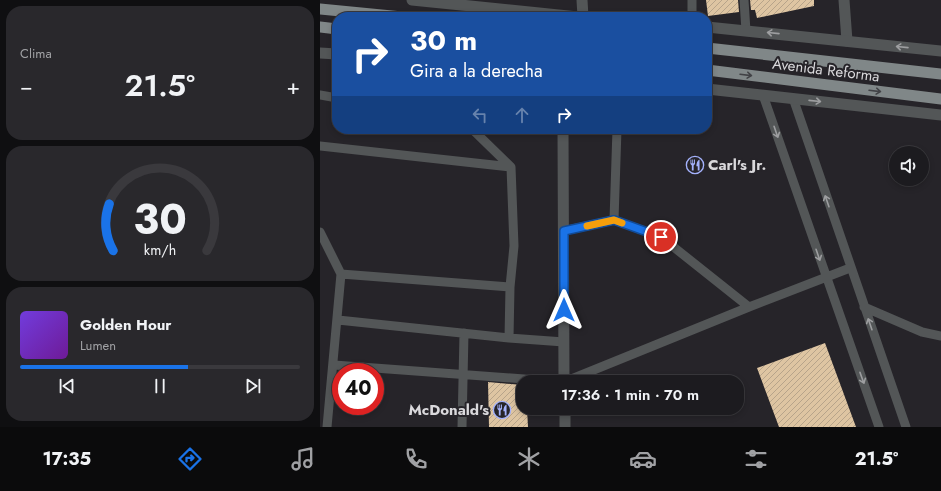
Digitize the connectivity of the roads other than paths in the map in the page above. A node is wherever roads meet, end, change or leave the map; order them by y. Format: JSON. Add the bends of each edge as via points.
{"nodes":[{"id":1,"x":412,"y":0,"type":"edge"},
{"id":2,"x":582,"y":0,"type":"edge"},
{"id":3,"x":692,"y":0,"type":"edge"},
{"id":4,"x":744,"y":0,"type":"edge"},
{"id":5,"x":844,"y":0,"type":"edge"},
{"id":6,"x":320,"y":9,"type":"edge"},
{"id":7,"x":351,"y":12,"type":"edge"},
{"id":8,"x":529,"y":12,"type":"edge"},
{"id":9,"x":583,"y":12,"type":"edge"},
{"id":10,"x":692,"y":12,"type":"edge"},
{"id":11,"x":320,"y":27,"type":"edge"},
{"id":12,"x":332,"y":28,"type":"edge"},
{"id":13,"x":712,"y":28,"type":"edge"},
{"id":14,"x":746,"y":31,"type":"junction"},
{"id":15,"x":846,"y":41,"type":"junction"},
{"id":16,"x":712,"y":49,"type":"edge"},
{"id":17,"x":941,"y":51,"type":"edge"},
{"id":18,"x":320,"y":53,"type":"edge"},
{"id":19,"x":332,"y":54,"type":"edge"},
{"id":20,"x":712,"y":71,"type":"edge"},
{"id":21,"x":941,"y":74,"type":"edge"},
{"id":22,"x":712,"y":90,"type":"edge"},
{"id":23,"x":320,"y":95,"type":"edge"},
{"id":24,"x":763,"y":95,"type":"junction"},
{"id":25,"x":332,"y":97,"type":"edge"},
{"id":26,"x":793,"y":98,"type":"junction"},
{"id":27,"x":941,"y":99,"type":"edge"},
{"id":28,"x":941,"y":115,"type":"edge"},
{"id":29,"x":477,"y":134,"type":"edge"},
{"id":30,"x":563,"y":134,"type":"edge"},
{"id":31,"x":617,"y":134,"type":"edge"},
{"id":32,"x":320,"y":146,"type":"edge"},
{"id":33,"x":511,"y":167,"type":"junction"},
{"id":34,"x":614,"y":220,"type":"junction"},
{"id":35,"x":564,"y":231,"type":"junction"},
{"id":36,"x":320,"y":232,"type":"edge"},
{"id":37,"x":850,"y":268,"type":"junction"},
{"id":38,"x":341,"y":274,"type":"junction"},
{"id":39,"x":826,"y":278,"type":"junction"},
{"id":40,"x":510,"y":287,"type":"junction"},
{"id":41,"x":749,"y":307,"type":"junction"},
{"id":42,"x":864,"y":307,"type":"junction"},
{"id":43,"x":338,"y":320,"type":"junction"},
{"id":44,"x":464,"y":333,"type":"junction"},
{"id":45,"x":941,"y":336,"type":"edge"},
{"id":46,"x":509,"y":338,"type":"junction"},
{"id":47,"x":564,"y":342,"type":"junction"},
{"id":48,"x":334,"y":363,"type":"edge"},
{"id":49,"x":384,"y":369,"type":"edge"},
{"id":50,"x":463,"y":375,"type":"junction"},
{"id":51,"x":564,"y":375,"type":"edge"},
{"id":52,"x":581,"y":375,"type":"edge"},
{"id":53,"x":516,"y":379,"type":"edge"},
{"id":54,"x":332,"y":383,"type":"edge"},
{"id":55,"x":565,"y":415,"type":"edge"},
{"id":56,"x":327,"y":427,"type":"edge"},
{"id":57,"x":462,"y":427,"type":"edge"},
{"id":58,"x":565,"y":427,"type":"edge"},
{"id":59,"x":879,"y":427,"type":"edge"},
{"id":60,"x":906,"y":427,"type":"edge"}],
"edges":[{"from":1,"to":8,"type":"street"},
{"from":2,"to":9,"type":"street"},
{"from":3,"to":10,"type":"lane"},
{"from":4,"to":14,"type":"lane"},
{"from":5,"to":15,"type":"street"},
{"from":6,"to":7,"type":"main road"},
{"from":11,"to":12,"type":"main road"},
{"from":13,"to":14,"type":"street","name":"Avenida Reforma"},
{"from":15,"to":14,"type":"street","name":"Avenida Reforma","one_way":true},
{"from":17,"to":15,"type":"street","name":"Avenida Reforma","one_way":true},
{"from":16,"to":21,"type":"main road","name":"Avenida Reforma"},
{"from":18,"to":19,"type":"street"},
{"from":20,"to":27,"type":"main road","name":"Avenida Reforma","one_way":true},
{"from":22,"to":24,"type":"street","name":"Avenida Reforma"},
{"from":23,"to":25,"type":"lane"},
{"from":24,"to":26,"type":"street","name":"Avenida Reforma"},
{"from":24,"to":39,"type":"lane","one_way":true},
{"from":26,"to":28,"type":"street","name":"Avenida Reforma","one_way":true},
{"from":37,"to":26,"type":"lane","one_way":true},
{"from":29,"to":33,"type":"lane"},
{"from":30,"to":35,"type":"street"},
{"from":31,"to":34,"type":"lane"},
{"from":32,"to":33,"type":"lane"},
{"from":33,"to":40,"type":"lane","via":[[514,246]]},
{"from":34,"to":35,"type":"lane"},
{"from":34,"to":41,"type":"lane","via":[[661,237]]},
{"from":35,"to":47,"type":"street"},
{"from":36,"to":38,"type":"lane"},
{"from":37,"to":39,"type":"lane"},
{"from":37,"to":42,"type":"lane"},
{"from":38,"to":40,"type":"lane"},
{"from":38,"to":43,"type":"lane"},
{"from":39,"to":41,"type":"lane"},
{"from":39,"to":59,"type":"lane","one_way":true},
{"from":40,"to":46,"type":"lane"},
{"from":41,"to":52,"type":"lane"},
{"from":42,"to":45,"type":"lane","via":[[922,332]]},
{"from":60,"to":42,"type":"lane","one_way":true},
{"from":43,"to":44,"type":"lane"},
{"from":43,"to":48,"type":"lane"},
{"from":44,"to":46,"type":"lane"},
{"from":44,"to":50,"type":"lane"},
{"from":46,"to":47,"type":"lane"},
{"from":47,"to":51,"type":"street"},
{"from":49,"to":50,"type":"lane"},
{"from":50,"to":53,"type":"lane"},
{"from":50,"to":57,"type":"lane"},
{"from":54,"to":56,"type":"lane"},
{"from":55,"to":58,"type":"street"}]}
